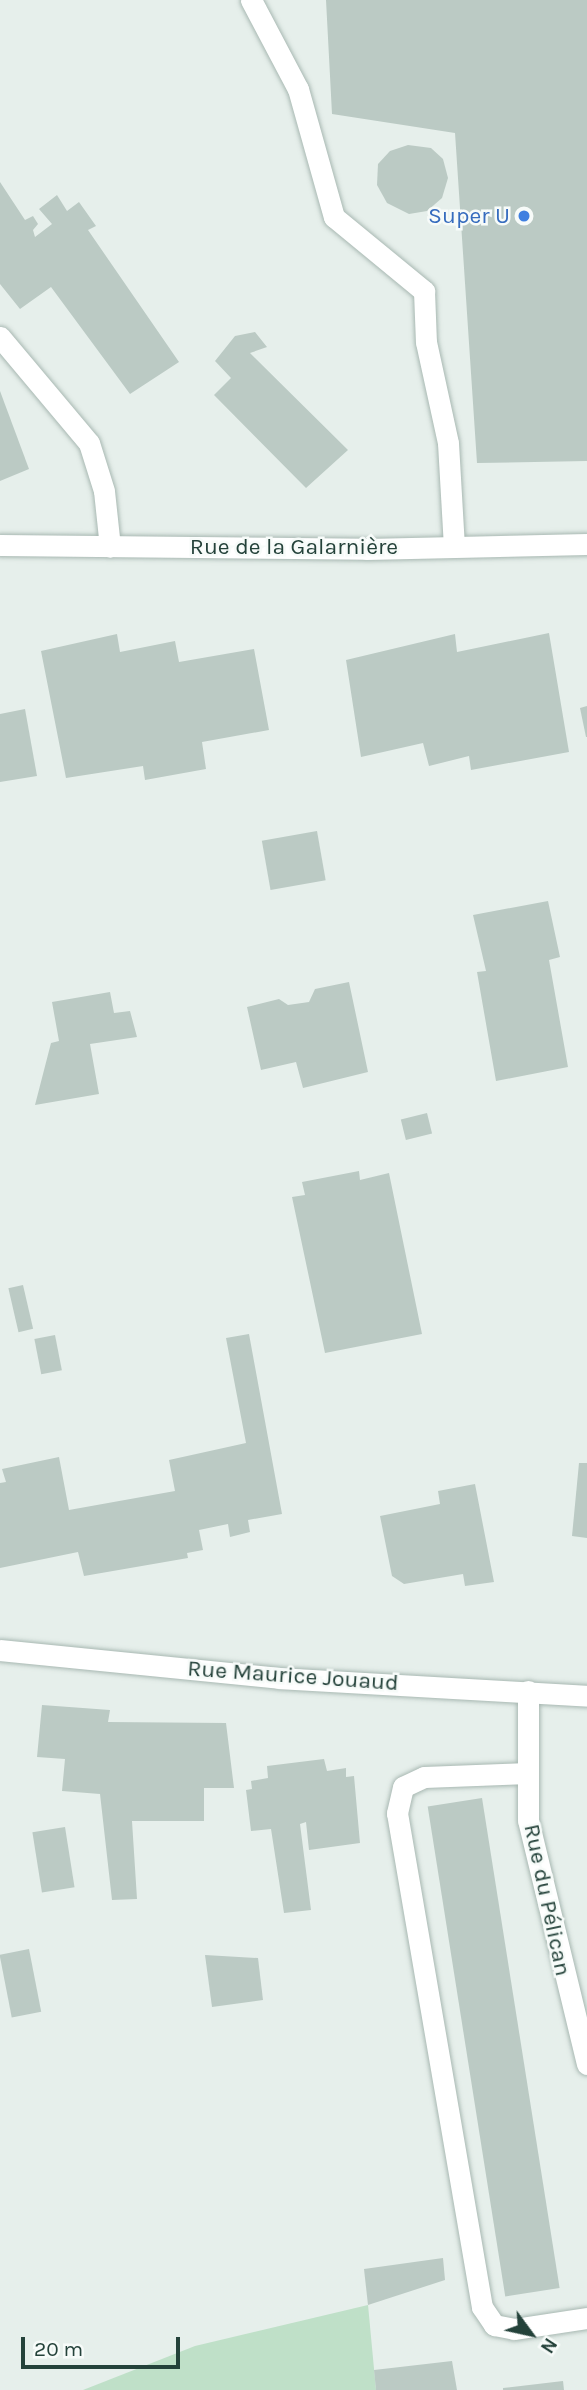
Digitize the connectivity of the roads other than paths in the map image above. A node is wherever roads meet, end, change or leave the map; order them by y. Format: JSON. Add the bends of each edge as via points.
{"nodes":[{"id":1,"x":251,"y":0,"type":"edge"},
{"id":2,"x":0,"y":337,"type":"edge"},
{"id":3,"x":587,"y":544,"type":"edge"},
{"id":4,"x":0,"y":545,"type":"edge"},
{"id":5,"x":110,"y":547,"type":"junction"},
{"id":6,"x":454,"y":547,"type":"junction"},
{"id":7,"x":0,"y":1650,"type":"edge"},
{"id":8,"x":528,"y":1691,"type":"junction"},
{"id":9,"x":587,"y":1696,"type":"edge"},
{"id":10,"x":528,"y":1773,"type":"junction"},
{"id":11,"x":587,"y":2064,"type":"edge"},
{"id":12,"x":587,"y":2318,"type":"edge"}],
"edges":[{"from":1,"to":6,"type":"street","via":[[298,89],[334,217],[424,291],[426,342],[448,443]]},
{"from":2,"to":5,"type":"street","via":[[89,443],[104,491]]},
{"from":3,"to":6,"type":"street","name":"Rue de la Galarnière"},
{"from":4,"to":5,"type":"street","name":"Rue de la Galarnière"},
{"from":5,"to":6,"type":"street","name":"Rue de la Galarnière"},
{"from":7,"to":8,"type":"street","name":"Rue Maurice Jouaud","via":[[279,1678]]},
{"from":8,"to":9,"type":"street","name":"Rue Maurice Jouaud"},
{"from":8,"to":10,"type":"street","name":"Rue du Pélican"},
{"from":10,"to":11,"type":"street","name":"Rue du Pélican","via":[[528,1820]]},
{"from":10,"to":12,"type":"street","via":[[424,1777],[403,1787],[397,1813],[482,2307],[494,2325],[514,2329]]}]}
